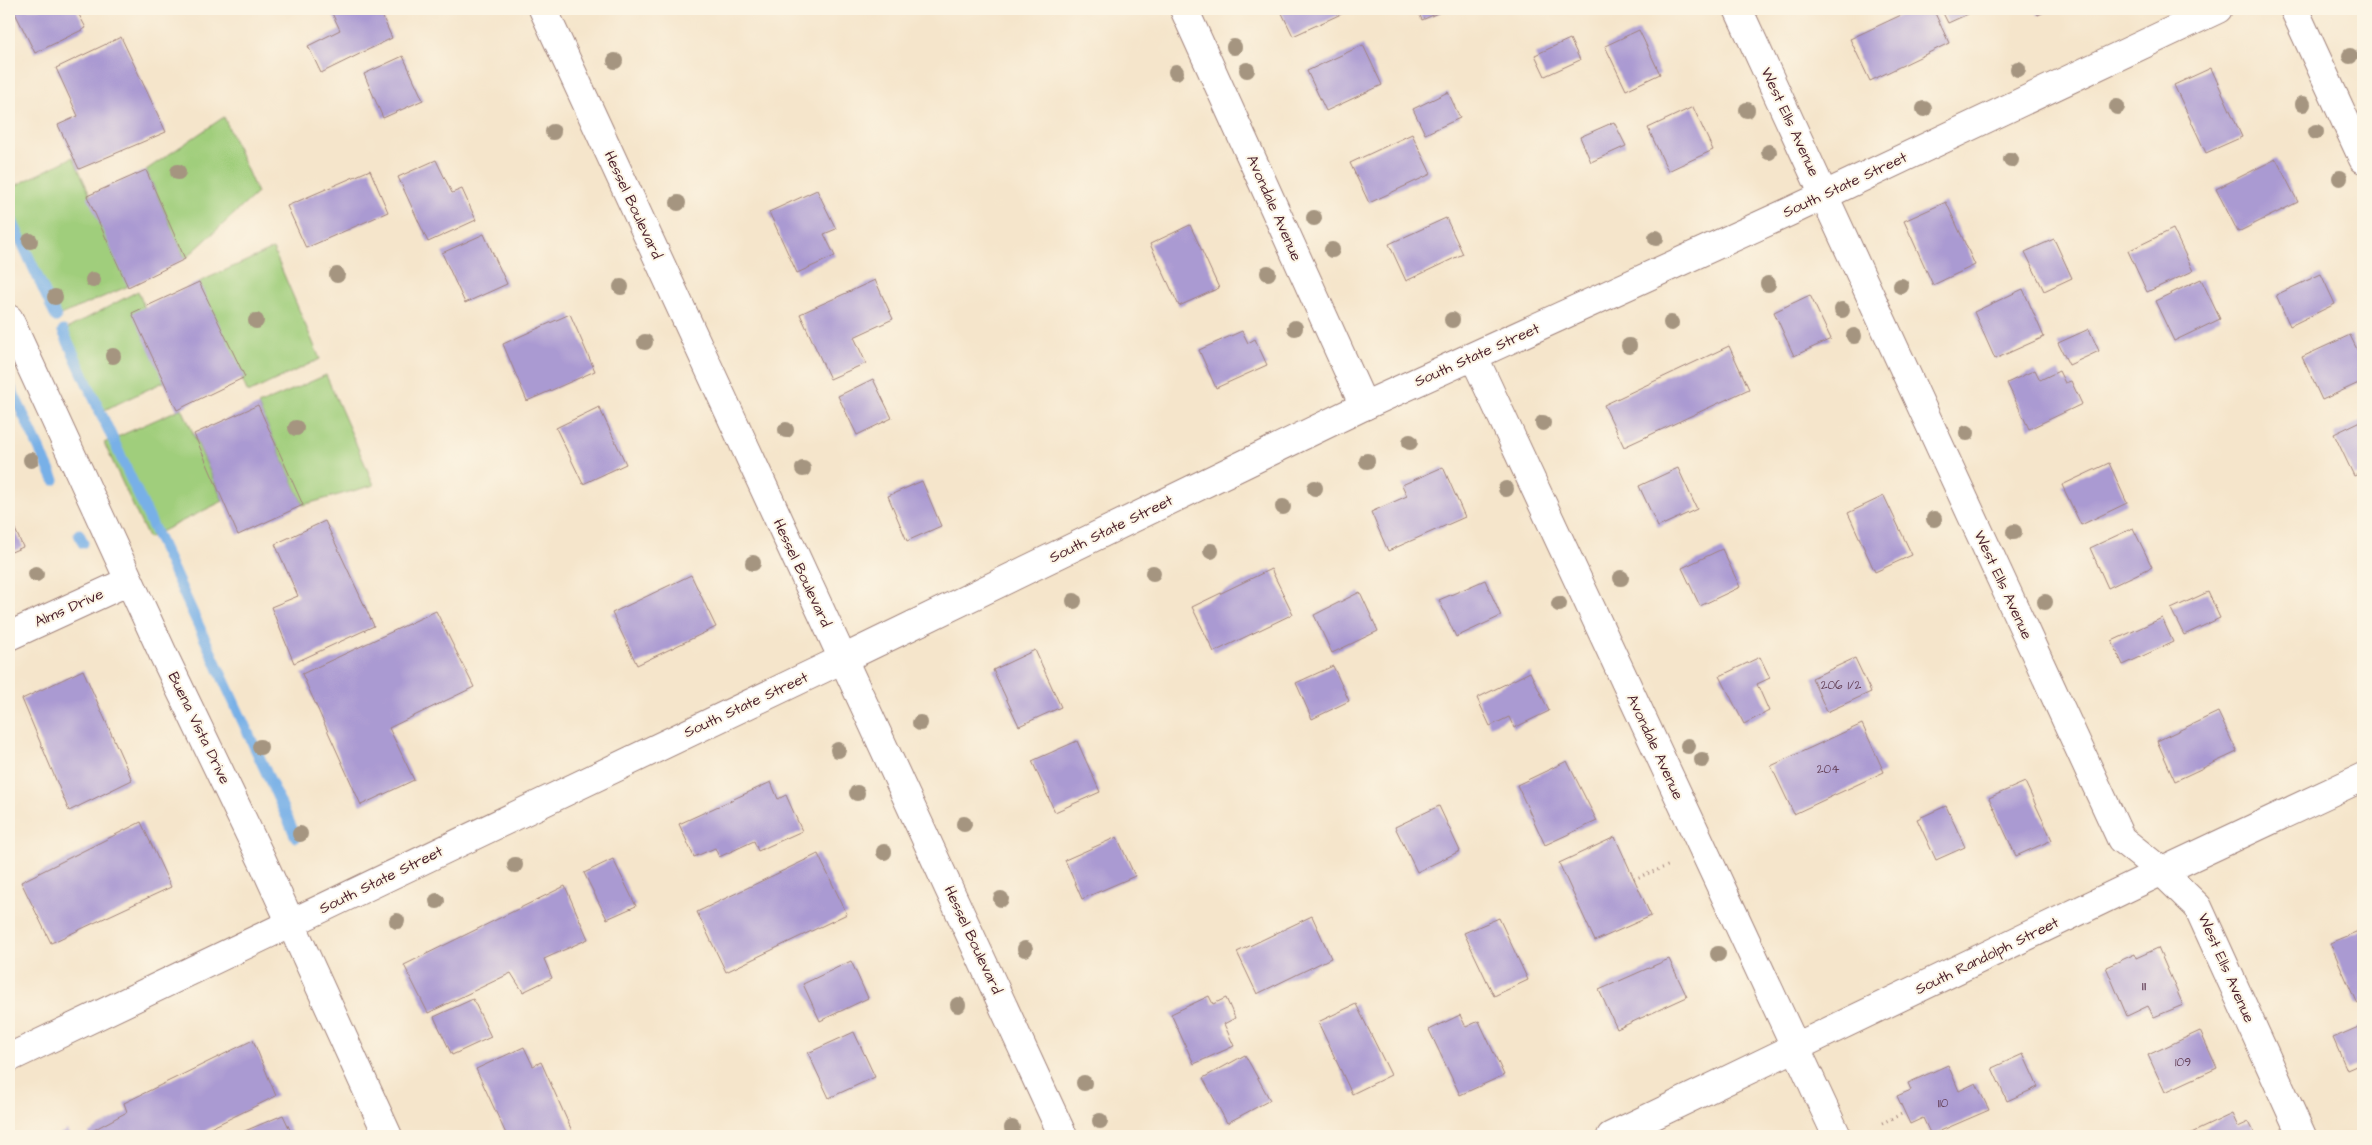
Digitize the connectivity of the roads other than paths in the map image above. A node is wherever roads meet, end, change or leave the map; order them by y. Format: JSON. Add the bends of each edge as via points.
{"nodes":[{"id":1,"x":543,"y":9,"type":"edge"},
{"id":2,"x":1184,"y":9,"type":"edge"},
{"id":3,"x":1738,"y":9,"type":"edge"},
{"id":4,"x":2218,"y":9,"type":"edge"},
{"id":5,"x":2294,"y":9,"type":"edge"},
{"id":6,"x":2363,"y":159,"type":"edge"},
{"id":7,"x":1824,"y":195,"type":"junction"},
{"id":8,"x":9,"y":319,"type":"edge"},
{"id":9,"x":1474,"y":358,"type":"junction"},
{"id":10,"x":1364,"y":406,"type":"junction"},
{"id":11,"x":129,"y":581,"type":"junction"},
{"id":12,"x":9,"y":636,"type":"edge"},
{"id":13,"x":843,"y":659,"type":"junction"},
{"id":14,"x":2363,"y":777,"type":"edge"},
{"id":15,"x":2161,"y":871,"type":"junction"},
{"id":16,"x":290,"y":924,"type":"junction"},
{"id":17,"x":1795,"y":1048,"type":"junction"},
{"id":18,"x":9,"y":1058,"type":"edge"},
{"id":19,"x":388,"y":1136,"type":"edge"},
{"id":20,"x":1063,"y":1136,"type":"edge"},
{"id":21,"x":1611,"y":1136,"type":"edge"},
{"id":22,"x":1837,"y":1136,"type":"edge"},
{"id":23,"x":2302,"y":1136,"type":"edge"}],
"edges":[{"from":1,"to":13,"type":"street","name":"Hessel Boulevard"},
{"from":2,"to":10,"type":"street","name":"Avondale Avenue"},
{"from":3,"to":7,"type":"street","name":"West Ells Avenue"},
{"from":4,"to":7,"type":"street","name":"South State Street"},
{"from":5,"to":6,"type":"street"},
{"from":7,"to":9,"type":"street","name":"South State Street"},
{"from":7,"to":15,"type":"street","name":"West Ells Avenue","via":[[2121,839]]},
{"from":8,"to":11,"type":"street","name":"Buena Vista Drive"},
{"from":9,"to":10,"type":"street","name":"South State Street"},
{"from":9,"to":17,"type":"street","name":"Avondale Avenue"},
{"from":10,"to":13,"type":"street","name":"South State Street"},
{"from":11,"to":12,"type":"street","name":"Alms Drive"},
{"from":11,"to":16,"type":"street","name":"Buena Vista Drive"},
{"from":13,"to":16,"type":"street","name":"South State Street"},
{"from":13,"to":20,"type":"street","name":"Hessel Boulevard"},
{"from":14,"to":15,"type":"street","name":"South Randolph Street"},
{"from":15,"to":17,"type":"street","name":"South Randolph Street"},
{"from":15,"to":23,"type":"street","name":"West Ells Avenue","via":[[2198,907]]},
{"from":16,"to":18,"type":"street","name":"South State Street"},
{"from":16,"to":19,"type":"street","name":"Buena Vista Drive"},
{"from":17,"to":21,"type":"street","name":"South Randolph Street"},
{"from":17,"to":22,"type":"street","name":"Avondale Avenue"}]}
